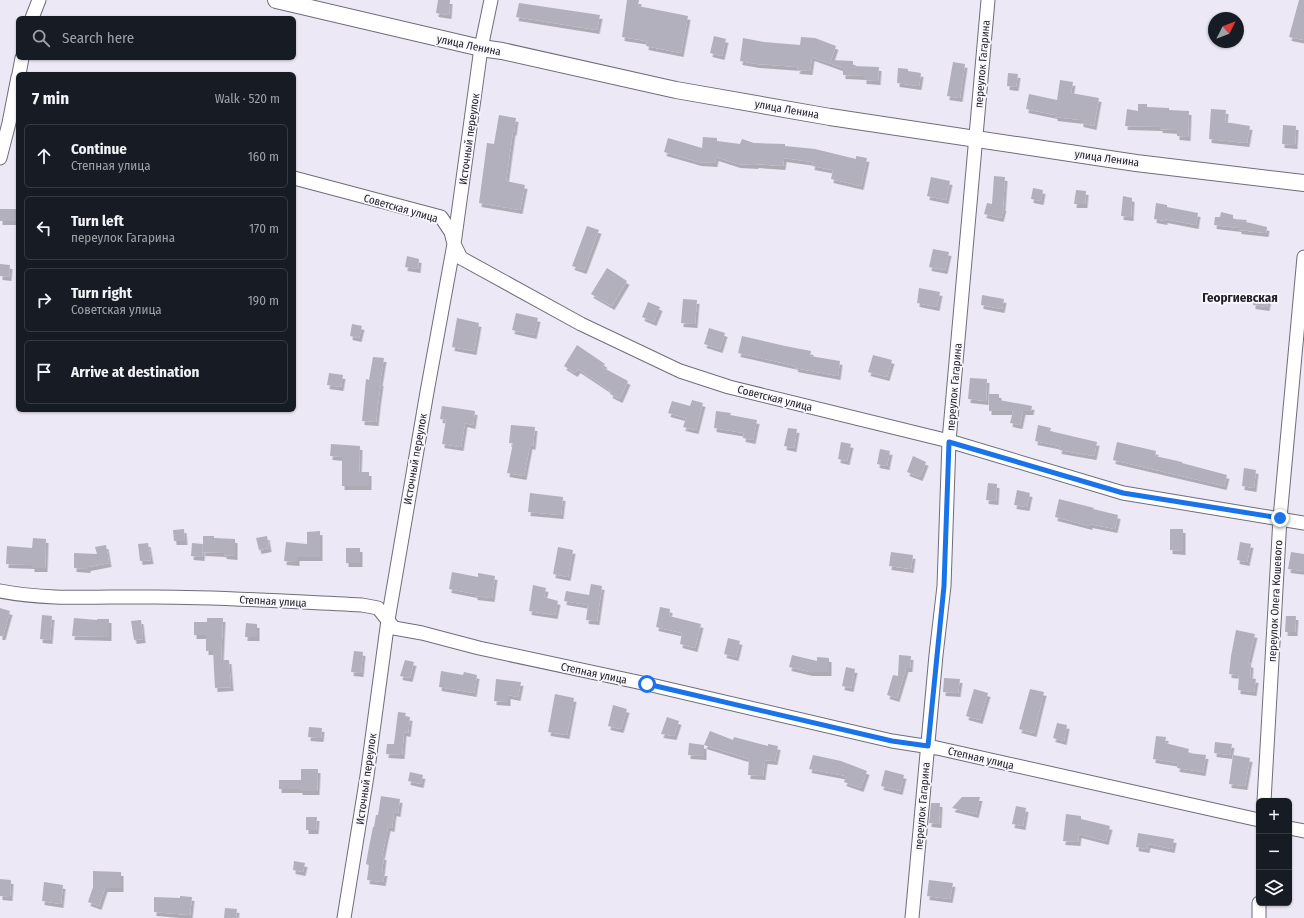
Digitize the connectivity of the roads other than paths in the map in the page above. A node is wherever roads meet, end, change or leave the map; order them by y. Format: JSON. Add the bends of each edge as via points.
{"nodes":[{"id":1,"x":39,"y":0,"type":"edge"},
{"id":2,"x":276,"y":0,"type":"edge"},
{"id":3,"x":491,"y":0,"type":"edge"},
{"id":4,"x":988,"y":0,"type":"edge"},
{"id":5,"x":33,"y":16,"type":"edge"},
{"id":6,"x":481,"y":48,"type":"junction"},
{"id":7,"x":22,"y":60,"type":"edge"},
{"id":8,"x":19,"y":72,"type":"edge"},
{"id":9,"x":16,"y":86,"type":"edge"},
{"id":10,"x":9,"y":123,"type":"edge"},
{"id":11,"x":975,"y":139,"type":"junction"},
{"id":12,"x":0,"y":158,"type":"edge"},
{"id":13,"x":296,"y":179,"type":"edge"},
{"id":14,"x":1304,"y":183,"type":"edge"},
{"id":15,"x":454,"y":244,"type":"junction"},
{"id":16,"x":1304,"y":257,"type":"edge"},
{"id":17,"x":949,"y":442,"type":"junction"},
{"id":18,"x":1280,"y":518,"type":"junction"},
{"id":19,"x":1304,"y":523,"type":"edge"},
{"id":20,"x":0,"y":591,"type":"edge"},
{"id":21,"x":388,"y":620,"type":"junction"},
{"id":22,"x":928,"y":746,"type":"junction"},
{"id":23,"x":1264,"y":798,"type":"edge"},
{"id":24,"x":1256,"y":819,"type":"edge"},
{"id":25,"x":1292,"y":829,"type":"edge"},
{"id":26,"x":1304,"y":831,"type":"edge"},
{"id":27,"x":1259,"y":906,"type":"edge"},
{"id":28,"x":344,"y":918,"type":"edge"},
{"id":29,"x":912,"y":918,"type":"edge"},
{"id":30,"x":1259,"y":918,"type":"edge"}],
"edges":[{"from":1,"to":5,"type":"street"},
{"from":2,"to":6,"type":"street","name":"улица Ленина"},
{"from":3,"to":6,"type":"street","name":"Источный переулок"},
{"from":4,"to":11,"type":"street","name":"переулок Гагарина"},
{"from":6,"to":11,"type":"street","name":"улица Ленина","via":[[676,90]]},
{"from":6,"to":15,"type":"street","name":"Источный переулок"},
{"from":7,"to":8,"type":"street"},
{"from":9,"to":10,"type":"street"},
{"from":10,"to":12,"type":"street"},
{"from":11,"to":14,"type":"street","name":"улица Ленина","via":[[1136,163]]},
{"from":11,"to":17,"type":"street","name":"переулок Гагарина"},
{"from":13,"to":15,"type":"street","name":"Советская улица","via":[[441,217],[451,232]]},
{"from":15,"to":17,"type":"street","name":"Советская улица","via":[[461,258],[475,266],[581,324],[680,371],[729,387]]},
{"from":15,"to":21,"type":"street","name":"Источный переулок"},
{"from":16,"to":18,"type":"street","name":"переулок Олега Кошевого"},
{"from":17,"to":18,"type":"street","name":"Советская улица","via":[[1123,493]]},
{"from":17,"to":22,"type":"street","name":"переулок Гагарина","via":[[944,586]]},
{"from":18,"to":19,"type":"street","name":"Советская улица"},
{"from":18,"to":23,"type":"street","name":"переулок Олега Кошевого"},
{"from":20,"to":21,"type":"street","name":"Степная улица","via":[[20,595],[61,597],[156,597],[362,605],[378,608]]},
{"from":21,"to":22,"type":"street","name":"Степная улица","via":[[394,628],[479,648],[892,741]]},
{"from":21,"to":28,"type":"street","name":"Источный переулок"},
{"from":22,"to":24,"type":"street","name":"Степная улица"},
{"from":22,"to":29,"type":"street","name":"переулок Гагарина"},
{"from":25,"to":26,"type":"street"},
{"from":27,"to":30,"type":"street"}]}
